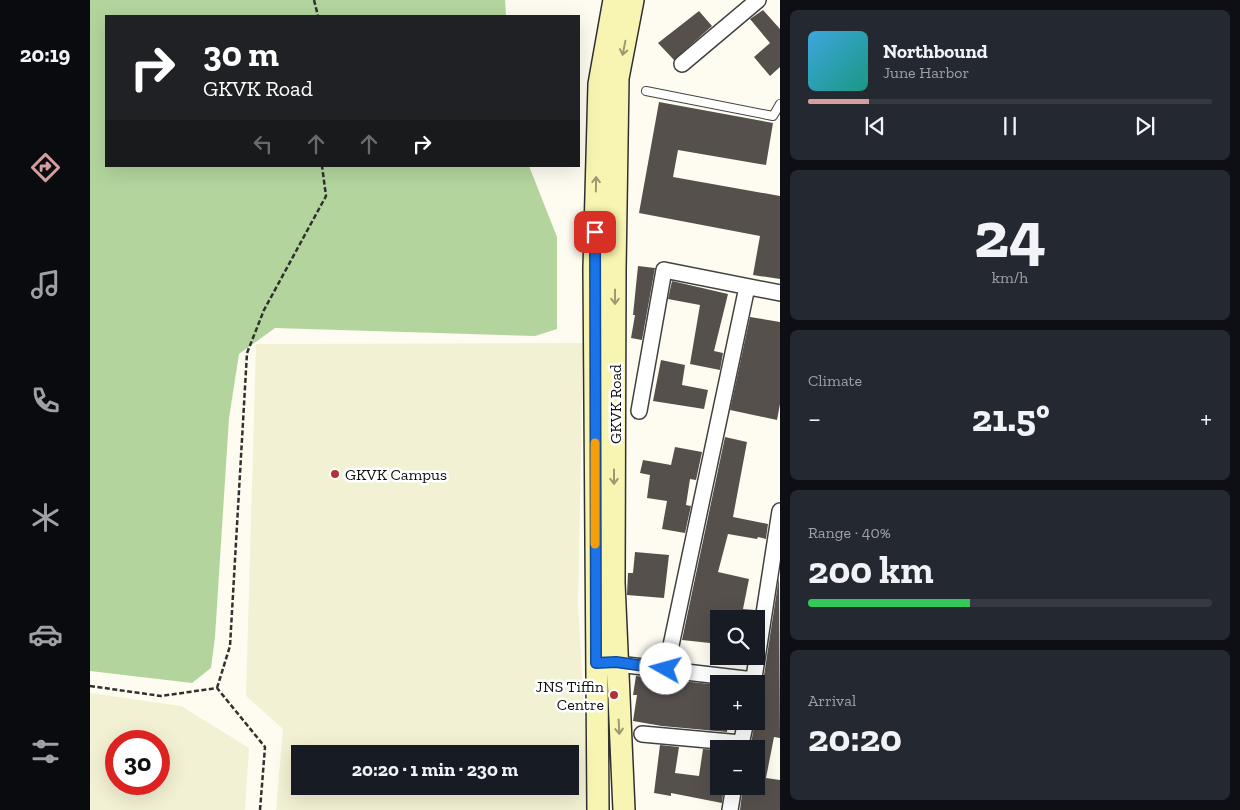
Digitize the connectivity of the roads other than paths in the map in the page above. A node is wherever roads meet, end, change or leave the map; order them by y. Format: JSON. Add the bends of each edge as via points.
{"nodes":[{"id":1,"x":614,"y":0,"type":"edge"},
{"id":2,"x":633,"y":0,"type":"edge"},
{"id":3,"x":758,"y":0,"type":"edge"},
{"id":4,"x":682,"y":64,"type":"dead end"},
{"id":5,"x":646,"y":92,"type":"dead end"},
{"id":6,"x":780,"y":104,"type":"edge"},
{"id":7,"x":594,"y":269,"type":"junction"},
{"id":8,"x":616,"y":270,"type":"junction"},
{"id":9,"x":747,"y":287,"type":"junction"},
{"id":10,"x":780,"y":293,"type":"edge"},
{"id":11,"x":639,"y":411,"type":"dead end"},
{"id":12,"x":780,"y":511,"type":"edge"},
{"id":13,"x":606,"y":663,"type":"junction"},
{"id":14,"x":666,"y":669,"type":"junction"},
{"id":15,"x":755,"y":675,"type":"edge"},
{"id":16,"x":710,"y":676,"type":"edge"},
{"id":17,"x":642,"y":734,"type":"dead end"},
{"id":18,"x":710,"y":742,"type":"edge"},
{"id":19,"x":732,"y":795,"type":"edge"},
{"id":20,"x":598,"y":810,"type":"edge"},
{"id":21,"x":624,"y":810,"type":"edge"},
{"id":22,"x":730,"y":810,"type":"edge"}],
"edges":[{"from":7,"to":1,"type":"main road","name":"GKVK Road","one_way":true,"via":[[599,84]]},
{"from":2,"to":8,"type":"main road","name":"GKVK Road","one_way":true,"via":[[618,78]]},
{"from":3,"to":4,"type":"street"},
{"from":5,"to":6,"type":"lane","via":[[773,116]]},
{"from":7,"to":8,"type":"main road"},
{"from":7,"to":13,"type":"main road","name":"GKVK Road"},
{"from":8,"to":13,"type":"main road","name":"GKVK Road","one_way":true,"via":[[614,583]]},
{"from":9,"to":10,"type":"street"},
{"from":9,"to":11,"type":"street","via":[[664,270]]},
{"from":9,"to":14,"type":"street"},
{"from":12,"to":15,"type":"street"},
{"from":13,"to":14,"type":"street"},
{"from":13,"to":20,"type":"main road","name":"GKVK Road"},
{"from":13,"to":21,"type":"main road","name":"GKVK Road","one_way":true},
{"from":14,"to":16,"type":"street"},
{"from":17,"to":18,"type":"street"},
{"from":19,"to":22,"type":"street"}]}
